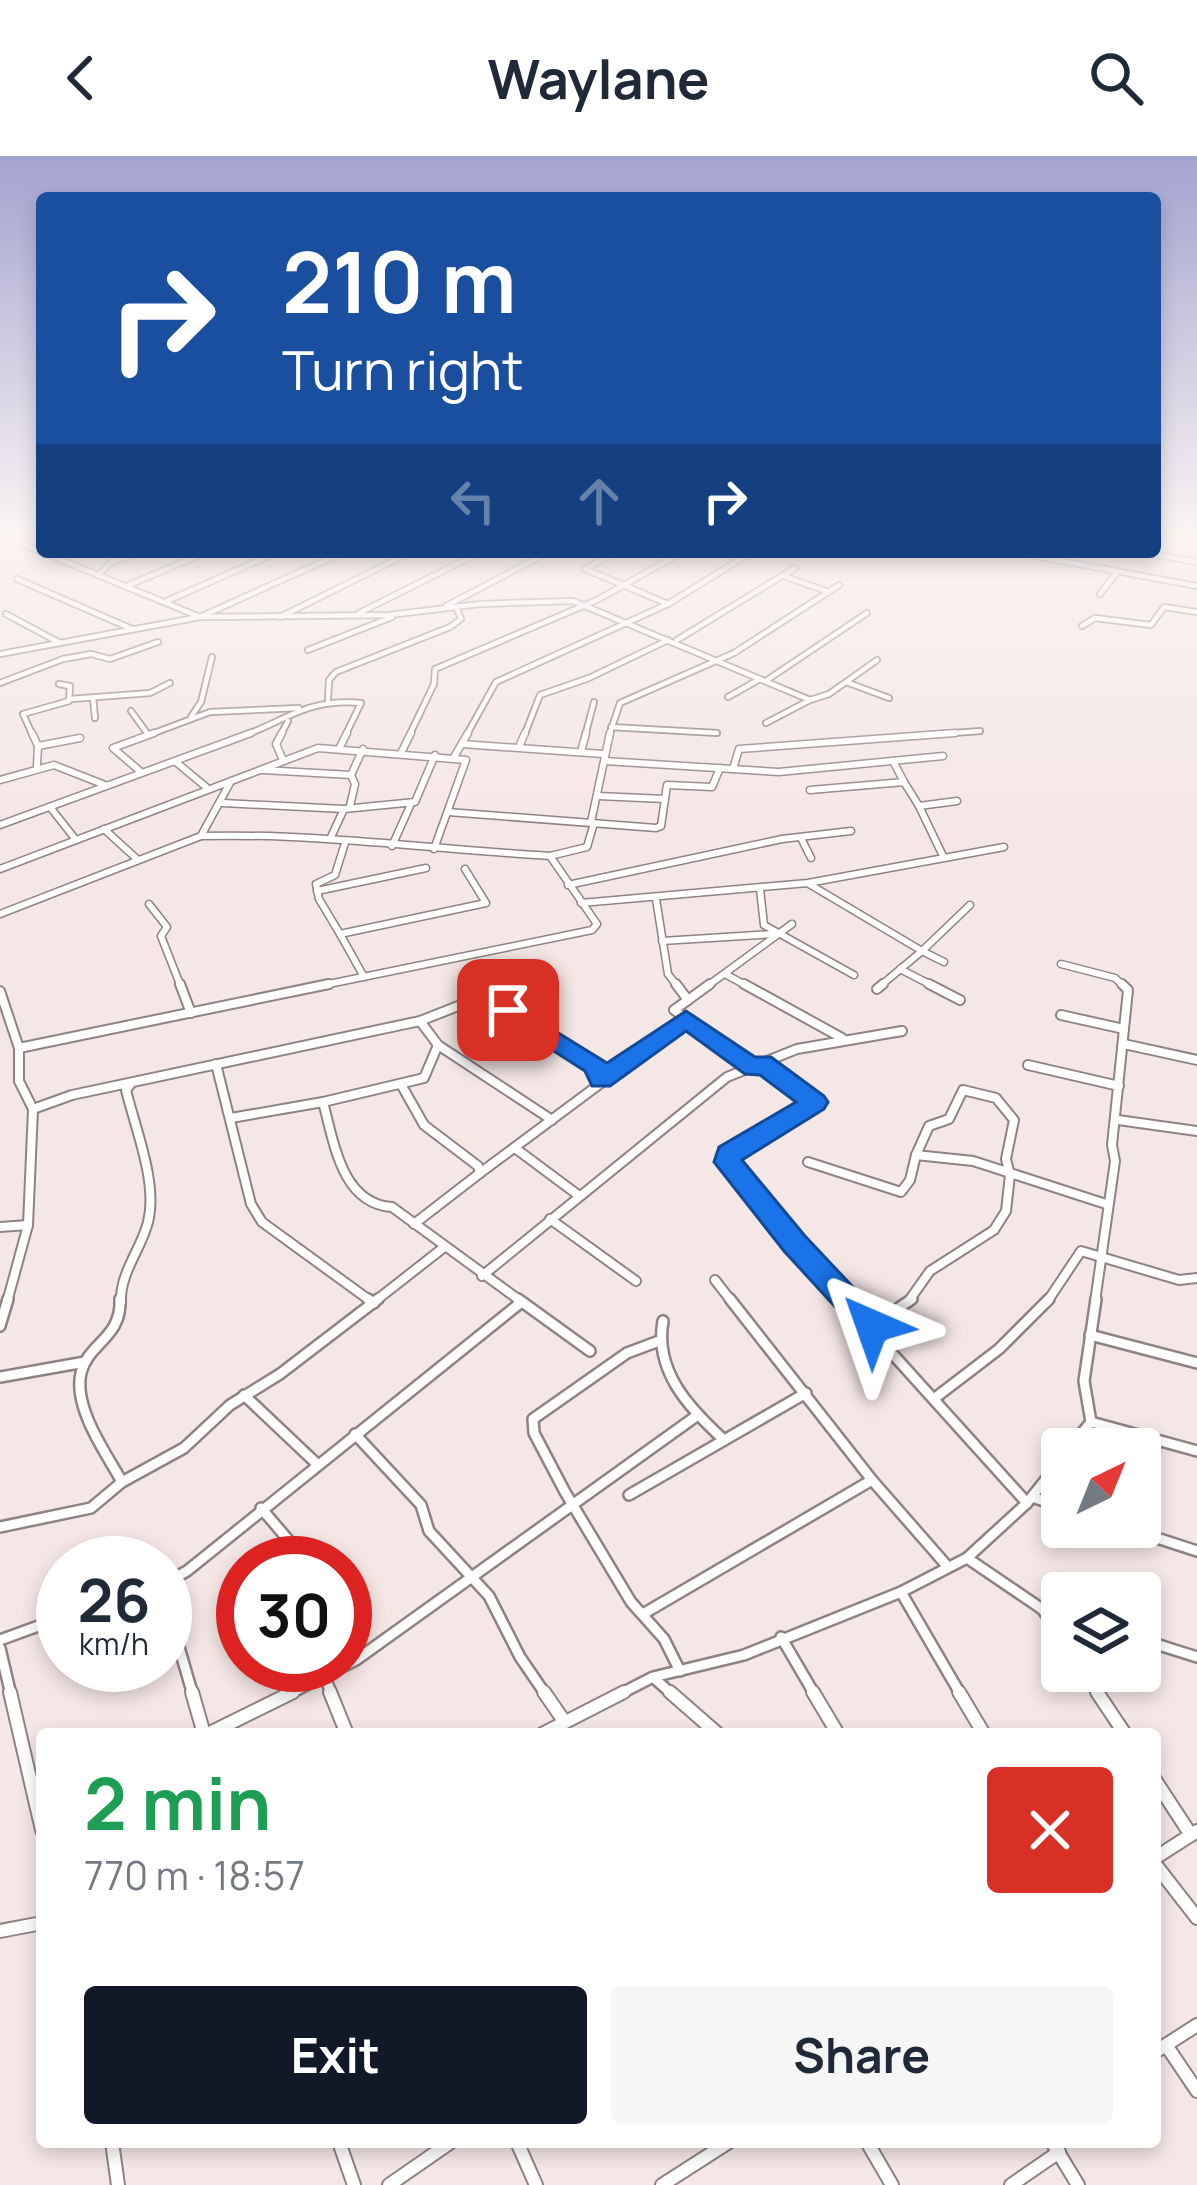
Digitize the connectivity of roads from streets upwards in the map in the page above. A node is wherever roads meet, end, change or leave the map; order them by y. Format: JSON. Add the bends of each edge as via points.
{"nodes":[{"id":1,"x":32,"y":628,"type":"edge"},
{"id":2,"x":131,"y":628,"type":"edge"},
{"id":3,"x":141,"y":628,"type":"edge"},
{"id":4,"x":364,"y":628,"type":"edge"},
{"id":5,"x":448,"y":628,"type":"edge"},
{"id":6,"x":533,"y":628,"type":"edge"},
{"id":7,"x":616,"y":628,"type":"edge"},
{"id":8,"x":643,"y":628,"type":"edge"},
{"id":9,"x":693,"y":628,"type":"edge"},
{"id":10,"x":770,"y":628,"type":"edge"},
{"id":11,"x":844,"y":628,"type":"edge"},
{"id":12,"x":134,"y":629,"type":"junction"},
{"id":13,"x":672,"y":640,"type":"junction"},
{"id":14,"x":158,"y":642,"type":"dead end"},
{"id":15,"x":62,"y":644,"type":"junction"},
{"id":16,"x":308,"y":650,"type":"dead end"},
{"id":17,"x":0,"y":654,"type":"edge"},
{"id":18,"x":212,"y":657,"type":"dead end"},
{"id":19,"x":719,"y":661,"type":"junction"},
{"id":20,"x":877,"y":661,"type":"dead end"},
{"id":21,"x":764,"y":680,"type":"junction"},
{"id":22,"x":845,"y":681,"type":"junction"},
{"id":23,"x":0,"y":683,"type":"edge"},
{"id":24,"x":58,"y":683,"type":"dead end"},
{"id":25,"x":170,"y":683,"type":"dead end"},
{"id":26,"x":728,"y":697,"type":"dead end"},
{"id":27,"x":93,"y":698,"type":"junction"},
{"id":28,"x":889,"y":698,"type":"dead end"},
{"id":29,"x":70,"y":699,"type":"junction"},
{"id":30,"x":328,"y":700,"type":"junction"},
{"id":31,"x":810,"y":700,"type":"junction"},
{"id":32,"x":594,"y":702,"type":"dead end"},
{"id":33,"x":302,"y":708,"type":"junction"},
{"id":34,"x":130,"y":711,"type":"dead end"},
{"id":35,"x":293,"y":716,"type":"junction"},
{"id":36,"x":95,"y":718,"type":"dead end"},
{"id":37,"x":190,"y":718,"type":"junction"},
{"id":38,"x":766,"y":723,"type":"dead end"},
{"id":39,"x":610,"y":727,"type":"junction"},
{"id":40,"x":980,"y":731,"type":"dead end"},
{"id":41,"x":717,"y":733,"type":"dead end"},
{"id":42,"x":146,"y":734,"type":"junction"},
{"id":43,"x":80,"y":737,"type":"dead end"},
{"id":44,"x":861,"y":743,"type":"junction"},
{"id":45,"x":462,"y":745,"type":"junction"},
{"id":46,"x":38,"y":746,"type":"junction"},
{"id":47,"x":519,"y":747,"type":"junction"},
{"id":48,"x":339,"y":748,"type":"junction"},
{"id":49,"x":794,"y":748,"type":"junction"},
{"id":50,"x":363,"y":749,"type":"junction"},
{"id":51,"x":401,"y":752,"type":"junction"},
{"id":52,"x":581,"y":752,"type":"junction"},
{"id":53,"x":435,"y":755,"type":"junction"},
{"id":54,"x":943,"y":756,"type":"dead end"},
{"id":55,"x":454,"y":758,"type":"junction"},
{"id":56,"x":604,"y":758,"type":"junction"},
{"id":57,"x":283,"y":760,"type":"junction"},
{"id":58,"x":175,"y":761,"type":"junction"},
{"id":59,"x":892,"y":761,"type":"junction"},
{"id":60,"x":874,"y":763,"type":"junction"},
{"id":61,"x":37,"y":765,"type":"junction"},
{"id":62,"x":720,"y":768,"type":"junction"},
{"id":63,"x":734,"y":769,"type":"junction"},
{"id":64,"x":259,"y":770,"type":"junction"},
{"id":65,"x":810,"y":770,"type":"junction"},
{"id":66,"x":142,"y":773,"type":"junction"},
{"id":67,"x":351,"y":775,"type":"junction"},
{"id":68,"x":0,"y":780,"type":"edge"},
{"id":69,"x":231,"y":781,"type":"junction"},
{"id":70,"x":904,"y":782,"type":"junction"},
{"id":71,"x":106,"y":785,"type":"junction"},
{"id":72,"x":206,"y":788,"type":"junction"},
{"id":73,"x":810,"y":790,"type":"dead end"},
{"id":74,"x":598,"y":796,"type":"junction"},
{"id":75,"x":665,"y":800,"type":"junction"},
{"id":76,"x":957,"y":801,"type":"dead end"},
{"id":77,"x":223,"y":802,"type":"junction"},
{"id":78,"x":410,"y":805,"type":"junction"},
{"id":79,"x":919,"y":806,"type":"junction"},
{"id":80,"x":50,"y":807,"type":"junction"},
{"id":81,"x":347,"y":809,"type":"junction"},
{"id":82,"x":448,"y":812,"type":"junction"},
{"id":83,"x":593,"y":822,"type":"junction"},
{"id":84,"x":0,"y":825,"type":"edge"},
{"id":85,"x":104,"y":829,"type":"junction"},
{"id":86,"x":850,"y":831,"type":"dead end"},
{"id":87,"x":201,"y":836,"type":"junction"},
{"id":88,"x":331,"y":837,"type":"junction"},
{"id":89,"x":76,"y":840,"type":"junction"},
{"id":90,"x":802,"y":840,"type":"junction"},
{"id":91,"x":345,"y":843,"type":"junction"},
{"id":92,"x":392,"y":847,"type":"junction"},
{"id":93,"x":1004,"y":847,"type":"dead end"},
{"id":94,"x":434,"y":849,"type":"junction"},
{"id":95,"x":550,"y":856,"type":"junction"},
{"id":96,"x":943,"y":856,"type":"junction"},
{"id":97,"x":811,"y":858,"type":"dead end"},
{"id":98,"x":138,"y":860,"type":"junction"},
{"id":99,"x":427,"y":868,"type":"dead end"},
{"id":100,"x":0,"y":869,"type":"edge"},
{"id":101,"x":464,"y":869,"type":"dead end"},
{"id":102,"x":808,"y":883,"type":"junction"},
{"id":103,"x":568,"y":885,"type":"junction"},
{"id":104,"x":760,"y":889,"type":"junction"},
{"id":105,"x":317,"y":891,"type":"junction"},
{"id":106,"x":656,"y":898,"type":"junction"},
{"id":107,"x":581,"y":903,"type":"junction"},
{"id":108,"x":149,"y":904,"type":"dead end"},
{"id":109,"x":970,"y":904,"type":"dead end"},
{"id":110,"x":0,"y":914,"type":"edge"},
{"id":111,"x":792,"y":924,"type":"dead end"},
{"id":112,"x":340,"y":934,"type":"junction"},
{"id":113,"x":776,"y":934,"type":"junction"},
{"id":114,"x":662,"y":941,"type":"junction"},
{"id":115,"x":922,"y":951,"type":"junction"},
{"id":116,"x":944,"y":962,"type":"dead end"},
{"id":117,"x":1060,"y":964,"type":"dead end"},
{"id":118,"x":900,"y":969,"type":"junction"},
{"id":119,"x":725,"y":974,"type":"junction"},
{"id":120,"x":854,"y":975,"type":"dead end"},
{"id":121,"x":364,"y":977,"type":"junction"},
{"id":122,"x":877,"y":989,"type":"dead end"},
{"id":123,"x":0,"y":991,"type":"edge"},
{"id":124,"x":688,"y":1000,"type":"junction"},
{"id":125,"x":960,"y":1000,"type":"dead end"},
{"id":126,"x":191,"y":1013,"type":"junction"},
{"id":127,"x":1061,"y":1015,"type":"dead end"},
{"id":128,"x":686,"y":1019,"type":"junction"},
{"id":129,"x":420,"y":1021,"type":"junction"},
{"id":130,"x":1124,"y":1029,"type":"junction"},
{"id":131,"x":902,"y":1031,"type":"dead end"},
{"id":132,"x":842,"y":1038,"type":"junction"},
{"id":133,"x":1124,"y":1044,"type":"junction"},
{"id":134,"x":438,"y":1045,"type":"junction"},
{"id":135,"x":19,"y":1048,"type":"junction"},
{"id":136,"x":1197,"y":1060,"type":"edge"},
{"id":137,"x":215,"y":1064,"type":"junction"},
{"id":138,"x":1028,"y":1065,"type":"dead end"},
{"id":139,"x":758,"y":1066,"type":"junction"},
{"id":140,"x":601,"y":1080,"type":"junction"},
{"id":141,"x":130,"y":1084,"type":"junction"},
{"id":142,"x":402,"y":1086,"type":"junction"},
{"id":143,"x":1119,"y":1086,"type":"junction"},
{"id":144,"x":323,"y":1102,"type":"junction"},
{"id":145,"x":33,"y":1108,"type":"junction"},
{"id":146,"x":231,"y":1118,"type":"junction"},
{"id":147,"x":552,"y":1120,"type":"junction"},
{"id":148,"x":1118,"y":1120,"type":"junction"},
{"id":149,"x":1197,"y":1132,"type":"edge"},
{"id":150,"x":515,"y":1148,"type":"junction"},
{"id":151,"x":916,"y":1155,"type":"junction"},
{"id":152,"x":808,"y":1162,"type":"dead end"},
{"id":153,"x":480,"y":1173,"type":"junction"},
{"id":154,"x":1010,"y":1174,"type":"junction"},
{"id":155,"x":578,"y":1195,"type":"junction"},
{"id":156,"x":1106,"y":1204,"type":"junction"},
{"id":157,"x":550,"y":1219,"type":"junction"},
{"id":158,"x":414,"y":1224,"type":"junction"},
{"id":159,"x":28,"y":1225,"type":"junction"},
{"id":160,"x":0,"y":1227,"type":"edge"},
{"id":161,"x":443,"y":1248,"type":"junction"},
{"id":162,"x":1100,"y":1259,"type":"junction"},
{"id":163,"x":482,"y":1276,"type":"junction"},
{"id":164,"x":1197,"y":1278,"type":"edge"},
{"id":165,"x":715,"y":1280,"type":"dead end"},
{"id":166,"x":636,"y":1281,"type":"dead end"},
{"id":167,"x":4,"y":1300,"type":"edge"},
{"id":168,"x":374,"y":1304,"type":"junction"},
{"id":169,"x":519,"y":1304,"type":"junction"},
{"id":170,"x":663,"y":1321,"type":"dead end"},
{"id":171,"x":0,"y":1326,"type":"edge"},
{"id":172,"x":872,"y":1326,"type":"junction"},
{"id":173,"x":1090,"y":1335,"type":"junction"},
{"id":174,"x":659,"y":1341,"type":"junction"},
{"id":175,"x":590,"y":1351,"type":"dead end"},
{"id":176,"x":85,"y":1362,"type":"junction"},
{"id":177,"x":1197,"y":1363,"type":"edge"},
{"id":178,"x":0,"y":1377,"type":"edge"},
{"id":179,"x":806,"y":1393,"type":"junction"},
{"id":180,"x":244,"y":1395,"type":"junction"},
{"id":181,"x":935,"y":1398,"type":"junction"},
{"id":182,"x":695,"y":1417,"type":"junction"},
{"id":183,"x":1090,"y":1422,"type":"junction"},
{"id":184,"x":1086,"y":1428,"type":"edge"},
{"id":185,"x":356,"y":1434,"type":"junction"},
{"id":186,"x":724,"y":1440,"type":"junction"},
{"id":187,"x":1197,"y":1451,"type":"edge"},
{"id":188,"x":317,"y":1464,"type":"junction"},
{"id":189,"x":872,"y":1480,"type":"junction"},
{"id":190,"x":122,"y":1481,"type":"junction"},
{"id":191,"x":1041,"y":1485,"type":"edge"},
{"id":192,"x":629,"y":1495,"type":"dead end"},
{"id":193,"x":1029,"y":1500,"type":"junction"},
{"id":194,"x":572,"y":1502,"type":"junction"},
{"id":195,"x":1041,"y":1503,"type":"edge"},
{"id":196,"x":262,"y":1508,"type":"junction"},
{"id":197,"x":0,"y":1527,"type":"edge"},
{"id":198,"x":285,"y":1536,"type":"edge"},
{"id":199,"x":1161,"y":1539,"type":"edge"},
{"id":200,"x":1197,"y":1551,"type":"edge"},
{"id":201,"x":967,"y":1558,"type":"junction"},
{"id":202,"x":192,"y":1567,"type":"edge"},
{"id":203,"x":949,"y":1567,"type":"junction"},
{"id":204,"x":473,"y":1579,"type":"junction"},
{"id":205,"x":901,"y":1592,"type":"junction"},
{"id":206,"x":1041,"y":1608,"type":"edge"},
{"id":207,"x":643,"y":1614,"type":"junction"},
{"id":208,"x":36,"y":1629,"type":"edge"},
{"id":209,"x":782,"y":1636,"type":"junction"},
{"id":210,"x":0,"y":1644,"type":"edge"},
{"id":211,"x":1161,"y":1646,"type":"edge"},
{"id":212,"x":372,"y":1649,"type":"edge"},
{"id":213,"x":1197,"y":1657,"type":"edge"},
{"id":214,"x":680,"y":1671,"type":"junction"},
{"id":215,"x":653,"y":1677,"type":"junction"},
{"id":216,"x":192,"y":1689,"type":"edge"},
{"id":217,"x":282,"y":1692,"type":"edge"},
{"id":218,"x":331,"y":1692,"type":"edge"},
{"id":219,"x":1097,"y":1692,"type":"edge"},
{"id":220,"x":564,"y":1721,"type":"junction"},
{"id":221,"x":204,"y":1728,"type":"edge"},
{"id":222,"x":217,"y":1728,"type":"edge"},
{"id":223,"x":345,"y":1728,"type":"edge"},
{"id":224,"x":552,"y":1728,"type":"edge"},
{"id":225,"x":711,"y":1728,"type":"edge"},
{"id":226,"x":835,"y":1728,"type":"edge"},
{"id":227,"x":980,"y":1728,"type":"edge"},
{"id":228,"x":1121,"y":1728,"type":"edge"},
{"id":229,"x":1161,"y":1788,"type":"edge"},
{"id":230,"x":36,"y":1803,"type":"edge"},
{"id":231,"x":1194,"y":1833,"type":"edge"},
{"id":232,"x":1161,"y":1857,"type":"edge"},
{"id":233,"x":1161,"y":1869,"type":"edge"},
{"id":234,"x":1197,"y":1918,"type":"edge"},
{"id":235,"x":36,"y":1924,"type":"edge"},
{"id":236,"x":0,"y":1931,"type":"edge"},
{"id":237,"x":1197,"y":2025,"type":"edge"},
{"id":238,"x":1161,"y":2048,"type":"edge"},
{"id":239,"x":1161,"y":2050,"type":"edge"},
{"id":240,"x":1197,"y":2092,"type":"edge"},
{"id":241,"x":113,"y":2148,"type":"edge"},
{"id":242,"x":341,"y":2148,"type":"edge"},
{"id":243,"x":443,"y":2148,"type":"edge"},
{"id":244,"x":520,"y":2148,"type":"edge"},
{"id":245,"x":720,"y":2148,"type":"edge"},
{"id":246,"x":870,"y":2148,"type":"edge"},
{"id":247,"x":1054,"y":2148,"type":"edge"},
{"id":248,"x":1056,"y":2148,"type":"edge"},
{"id":249,"x":118,"y":2185,"type":"edge"},
{"id":250,"x":354,"y":2185,"type":"edge"},
{"id":251,"x":389,"y":2185,"type":"edge"},
{"id":252,"x":536,"y":2185,"type":"edge"},
{"id":253,"x":662,"y":2185,"type":"edge"},
{"id":254,"x":892,"y":2185,"type":"edge"},
{"id":255,"x":1011,"y":2185,"type":"edge"},
{"id":256,"x":1078,"y":2185,"type":"edge"}],
"edges":[{"from":1,"to":15,"type":"street"},
{"from":2,"to":12,"type":"street"},
{"from":3,"to":12,"type":"street"},
{"from":4,"to":16,"type":"street"},
{"from":5,"to":30,"type":"street","via":[[336,672]]},
{"from":6,"to":51,"type":"street","via":[[432,671],[434,684]]},
{"from":7,"to":45,"type":"street","via":[[496,682]]},
{"from":8,"to":13,"type":"street"},
{"from":9,"to":13,"type":"street"},
{"from":10,"to":19,"type":"street"},
{"from":11,"to":21,"type":"street"},
{"from":12,"to":15,"type":"street"},
{"from":13,"to":19,"type":"street"},
{"from":13,"to":47,"type":"street","via":[[540,695]]},
{"from":14,"to":23,"type":"street","via":[[110,659],[63,659]]},
{"from":15,"to":17,"type":"street"},
{"from":18,"to":37,"type":"street"},
{"from":19,"to":21,"type":"street"},
{"from":19,"to":39,"type":"street","via":[[620,703]]},
{"from":20,"to":22,"type":"street"},
{"from":21,"to":26,"type":"street"},
{"from":21,"to":31,"type":"street"},
{"from":22,"to":28,"type":"street"},
{"from":22,"to":31,"type":"street"},
{"from":24,"to":29,"type":"street","via":[[70,686]]},
{"from":25,"to":27,"type":"street"},
{"from":27,"to":29,"type":"street"},
{"from":27,"to":36,"type":"street"},
{"from":29,"to":46,"type":"street","via":[[24,710]]},
{"from":30,"to":33,"type":"street"},
{"from":30,"to":48,"type":"street","via":[[361,703]]},
{"from":31,"to":38,"type":"street"},
{"from":32,"to":52,"type":"street"},
{"from":33,"to":35,"type":"street"},
{"from":33,"to":37,"type":"street"},
{"from":34,"to":42,"type":"street"},
{"from":35,"to":57,"type":"street","via":[[276,744]]},
{"from":35,"to":58,"type":"street"},
{"from":37,"to":42,"type":"street"},
{"from":39,"to":41,"type":"street"},
{"from":39,"to":56,"type":"street"},
{"from":40,"to":44,"type":"street"},
{"from":42,"to":66,"type":"street","via":[[113,748]]},
{"from":43,"to":46,"type":"street"},
{"from":44,"to":49,"type":"street"},
{"from":44,"to":60,"type":"street"},
{"from":45,"to":47,"type":"street"},
{"from":45,"to":55,"type":"street"},
{"from":46,"to":61,"type":"street"},
{"from":47,"to":52,"type":"street"},
{"from":48,"to":50,"type":"street"},
{"from":48,"to":57,"type":"street"},
{"from":49,"to":63,"type":"street","via":[[740,749]]},
{"from":49,"to":65,"type":"street"},
{"from":50,"to":51,"type":"street"},
{"from":50,"to":67,"type":"street"},
{"from":51,"to":53,"type":"street"},
{"from":52,"to":56,"type":"street"},
{"from":53,"to":55,"type":"street"},
{"from":53,"to":78,"type":"street"},
{"from":54,"to":59,"type":"street"},
{"from":55,"to":82,"type":"street","via":[[467,763]]},
{"from":56,"to":62,"type":"street"},
{"from":56,"to":74,"type":"street"},
{"from":57,"to":64,"type":"street"},
{"from":58,"to":66,"type":"street"},
{"from":58,"to":72,"type":"street"},
{"from":59,"to":60,"type":"street"},
{"from":59,"to":70,"type":"street"},
{"from":60,"to":65,"type":"street"},
{"from":61,"to":68,"type":"street"},
{"from":61,"to":71,"type":"street","via":[[73,767]]},
{"from":62,"to":63,"type":"street"},
{"from":62,"to":75,"type":"street","via":[[715,786],[667,785]]},
{"from":63,"to":65,"type":"street"},
{"from":64,"to":67,"type":"street"},
{"from":64,"to":69,"type":"street"},
{"from":66,"to":71,"type":"street"},
{"from":67,"to":81,"type":"street"},
{"from":69,"to":72,"type":"street"},
{"from":69,"to":77,"type":"street"},
{"from":70,"to":73,"type":"street"},
{"from":70,"to":79,"type":"street"},
{"from":71,"to":80,"type":"street"},
{"from":72,"to":85,"type":"street"},
{"from":74,"to":75,"type":"street"},
{"from":74,"to":83,"type":"street"},
{"from":75,"to":83,"type":"street","via":[[659,827]]},
{"from":76,"to":79,"type":"street"},
{"from":77,"to":81,"type":"street"},
{"from":77,"to":87,"type":"street"},
{"from":78,"to":81,"type":"street"},
{"from":78,"to":92,"type":"street"},
{"from":79,"to":96,"type":"street"},
{"from":80,"to":84,"type":"street"},
{"from":80,"to":89,"type":"street"},
{"from":81,"to":88,"type":"street"},
{"from":82,"to":83,"type":"street"},
{"from":82,"to":94,"type":"street"},
{"from":83,"to":95,"type":"street","via":[[587,847]]},
{"from":85,"to":89,"type":"street"},
{"from":85,"to":98,"type":"street"},
{"from":86,"to":90,"type":"street"},
{"from":87,"to":88,"type":"street"},
{"from":87,"to":98,"type":"street"},
{"from":88,"to":91,"type":"street"},
{"from":89,"to":100,"type":"street"},
{"from":90,"to":97,"type":"street"},
{"from":90,"to":103,"type":"street"},
{"from":91,"to":92,"type":"street"},
{"from":91,"to":105,"type":"street","via":[[335,875]]},
{"from":92,"to":94,"type":"street"},
{"from":93,"to":96,"type":"street"},
{"from":94,"to":95,"type":"street"},
{"from":95,"to":103,"type":"street"},
{"from":96,"to":102,"type":"street"},
{"from":98,"to":110,"type":"street"},
{"from":99,"to":105,"type":"street"},
{"from":101,"to":112,"type":"street","via":[[486,903]]},
{"from":102,"to":104,"type":"street"},
{"from":102,"to":115,"type":"street"},
{"from":103,"to":107,"type":"street"},
{"from":104,"to":106,"type":"street"},
{"from":104,"to":113,"type":"street","via":[[764,925]]},
{"from":105,"to":112,"type":"street"},
{"from":106,"to":107,"type":"street"},
{"from":106,"to":114,"type":"street"},
{"from":107,"to":121,"type":"street","via":[[597,928]]},
{"from":108,"to":126,"type":"street","via":[[167,927],[160,937]]},
{"from":109,"to":115,"type":"street"},
{"from":111,"to":113,"type":"street"},
{"from":112,"to":121,"type":"street"},
{"from":113,"to":114,"type":"street"},
{"from":113,"to":119,"type":"street"},
{"from":113,"to":120,"type":"street"},
{"from":114,"to":124,"type":"street","via":[[668,974]]},
{"from":115,"to":116,"type":"street"},
{"from":115,"to":118,"type":"street"},
{"from":117,"to":130,"type":"street","via":[[1115,978],[1128,990]]},
{"from":118,"to":122,"type":"street"},
{"from":118,"to":125,"type":"street"},
{"from":119,"to":124,"type":"street"},
{"from":119,"to":132,"type":"street"},
{"from":121,"to":126,"type":"street"},
{"from":123,"to":135,"type":"street"},
{"from":124,"to":128,"type":"street","via":[[674,1010]]},
{"from":126,"to":135,"type":"street"},
{"from":127,"to":130,"type":"street"},
{"from":128,"to":139,"type":"street"},
{"from":128,"to":140,"type":"street"},
{"from":129,"to":134,"type":"street"},
{"from":129,"to":137,"type":"street"},
{"from":129,"to":140,"type":"street","via":[[486,995],[596,1066]]},
{"from":130,"to":133,"type":"street"},
{"from":131,"to":132,"type":"street"},
{"from":132,"to":139,"type":"street"},
{"from":133,"to":136,"type":"street"},
{"from":133,"to":143,"type":"street"},
{"from":134,"to":142,"type":"street","via":[[424,1078]]},
{"from":134,"to":147,"type":"street"},
{"from":135,"to":145,"type":"street","via":[[19,1081]]},
{"from":137,"to":141,"type":"street"},
{"from":137,"to":146,"type":"street"},
{"from":138,"to":143,"type":"street"},
{"from":139,"to":155,"type":"street","via":[[710,1088]]},
{"from":139,"to":172,"type":"street","via":[[814,1102],[728,1162]]},
{"from":140,"to":147,"type":"street"},
{"from":141,"to":145,"type":"street"},
{"from":141,"to":176,"type":"street","via":[[150,1216],[120,1283],[121,1319]]},
{"from":142,"to":144,"type":"street"},
{"from":142,"to":153,"type":"street","via":[[424,1125]]},
{"from":143,"to":148,"type":"street"},
{"from":144,"to":146,"type":"street"},
{"from":144,"to":158,"type":"street","via":[[347,1186],[359,1201],[392,1207]]},
{"from":145,"to":159,"type":"street"},
{"from":146,"to":168,"type":"street","via":[[262,1222]]},
{"from":147,"to":150,"type":"street"},
{"from":148,"to":149,"type":"street"},
{"from":148,"to":156,"type":"street"},
{"from":150,"to":153,"type":"street"},
{"from":150,"to":155,"type":"street"},
{"from":151,"to":152,"type":"street","via":[[901,1192]]},
{"from":151,"to":154,"type":"street"},
{"from":151,"to":154,"type":"street","via":[[929,1126],[949,1119],[963,1090],[996,1098],[1014,1120]]},
{"from":153,"to":158,"type":"street"},
{"from":154,"to":156,"type":"street"},
{"from":154,"to":172,"type":"street","via":[[1006,1211],[994,1230],[930,1271],[916,1296]]},
{"from":155,"to":157,"type":"street"},
{"from":156,"to":162,"type":"street"},
{"from":157,"to":163,"type":"street"},
{"from":157,"to":166,"type":"street"},
{"from":158,"to":161,"type":"street"},
{"from":159,"to":160,"type":"street"},
{"from":159,"to":167,"type":"street"},
{"from":161,"to":163,"type":"street"},
{"from":161,"to":168,"type":"street"},
{"from":162,"to":164,"type":"street"},
{"from":162,"to":173,"type":"street"},
{"from":162,"to":181,"type":"street","via":[[1081,1251],[1030,1325]]},
{"from":163,"to":169,"type":"street"},
{"from":165,"to":179,"type":"street"},
{"from":167,"to":171,"type":"street"},
{"from":168,"to":180,"type":"street"},
{"from":169,"to":175,"type":"street"},
{"from":169,"to":185,"type":"street"},
{"from":170,"to":174,"type":"street"},
{"from":172,"to":181,"type":"street"},
{"from":173,"to":177,"type":"street"},
{"from":173,"to":183,"type":"street"},
{"from":174,"to":182,"type":"street"},
{"from":174,"to":194,"type":"street","via":[[536,1412],[534,1433]]},
{"from":176,"to":178,"type":"street"},
{"from":176,"to":190,"type":"street","via":[[81,1391]]},
{"from":179,"to":186,"type":"street"},
{"from":179,"to":189,"type":"street"},
{"from":180,"to":188,"type":"street"},
{"from":180,"to":190,"type":"street","via":[[184,1448]]},
{"from":181,"to":193,"type":"street"},
{"from":182,"to":186,"type":"street"},
{"from":182,"to":194,"type":"street"},
{"from":183,"to":184,"type":"street"},
{"from":183,"to":187,"type":"street"},
{"from":185,"to":188,"type":"street"},
{"from":185,"to":204,"type":"street","via":[[422,1504],[429,1531]]},
{"from":186,"to":192,"type":"street"},
{"from":188,"to":196,"type":"street"},
{"from":189,"to":203,"type":"street"},
{"from":189,"to":207,"type":"street"},
{"from":190,"to":197,"type":"street","via":[[91,1508]]},
{"from":191,"to":193,"type":"street"},
{"from":193,"to":195,"type":"street"},
{"from":193,"to":201,"type":"street"},
{"from":194,"to":204,"type":"street"},
{"from":194,"to":207,"type":"street"},
{"from":196,"to":198,"type":"street"},
{"from":196,"to":202,"type":"street"},
{"from":199,"to":200,"type":"street"},
{"from":201,"to":203,"type":"street"},
{"from":201,"to":206,"type":"street"},
{"from":203,"to":205,"type":"street"},
{"from":204,"to":212,"type":"street"},
{"from":204,"to":220,"type":"street"},
{"from":205,"to":209,"type":"street"},
{"from":205,"to":227,"type":"street"},
{"from":207,"to":214,"type":"street"},
{"from":208,"to":210,"type":"street"},
{"from":209,"to":214,"type":"street"},
{"from":209,"to":226,"type":"street"},
{"from":210,"to":230,"type":"street"},
{"from":211,"to":213,"type":"street"},
{"from":214,"to":215,"type":"street"},
{"from":215,"to":220,"type":"street"},
{"from":215,"to":225,"type":"street"},
{"from":216,"to":221,"type":"street"},
{"from":217,"to":222,"type":"street"},
{"from":218,"to":223,"type":"street"},
{"from":219,"to":228,"type":"street"},
{"from":220,"to":224,"type":"street"},
{"from":229,"to":231,"type":"street"},
{"from":231,"to":232,"type":"street"},
{"from":233,"to":234,"type":"street"},
{"from":235,"to":236,"type":"street"},
{"from":237,"to":238,"type":"street"},
{"from":239,"to":240,"type":"street"},
{"from":241,"to":249,"type":"street"},
{"from":242,"to":250,"type":"street"},
{"from":243,"to":251,"type":"street"},
{"from":244,"to":252,"type":"street"},
{"from":245,"to":253,"type":"street"},
{"from":246,"to":254,"type":"street"},
{"from":247,"to":255,"type":"street"},
{"from":248,"to":256,"type":"street"}]}
